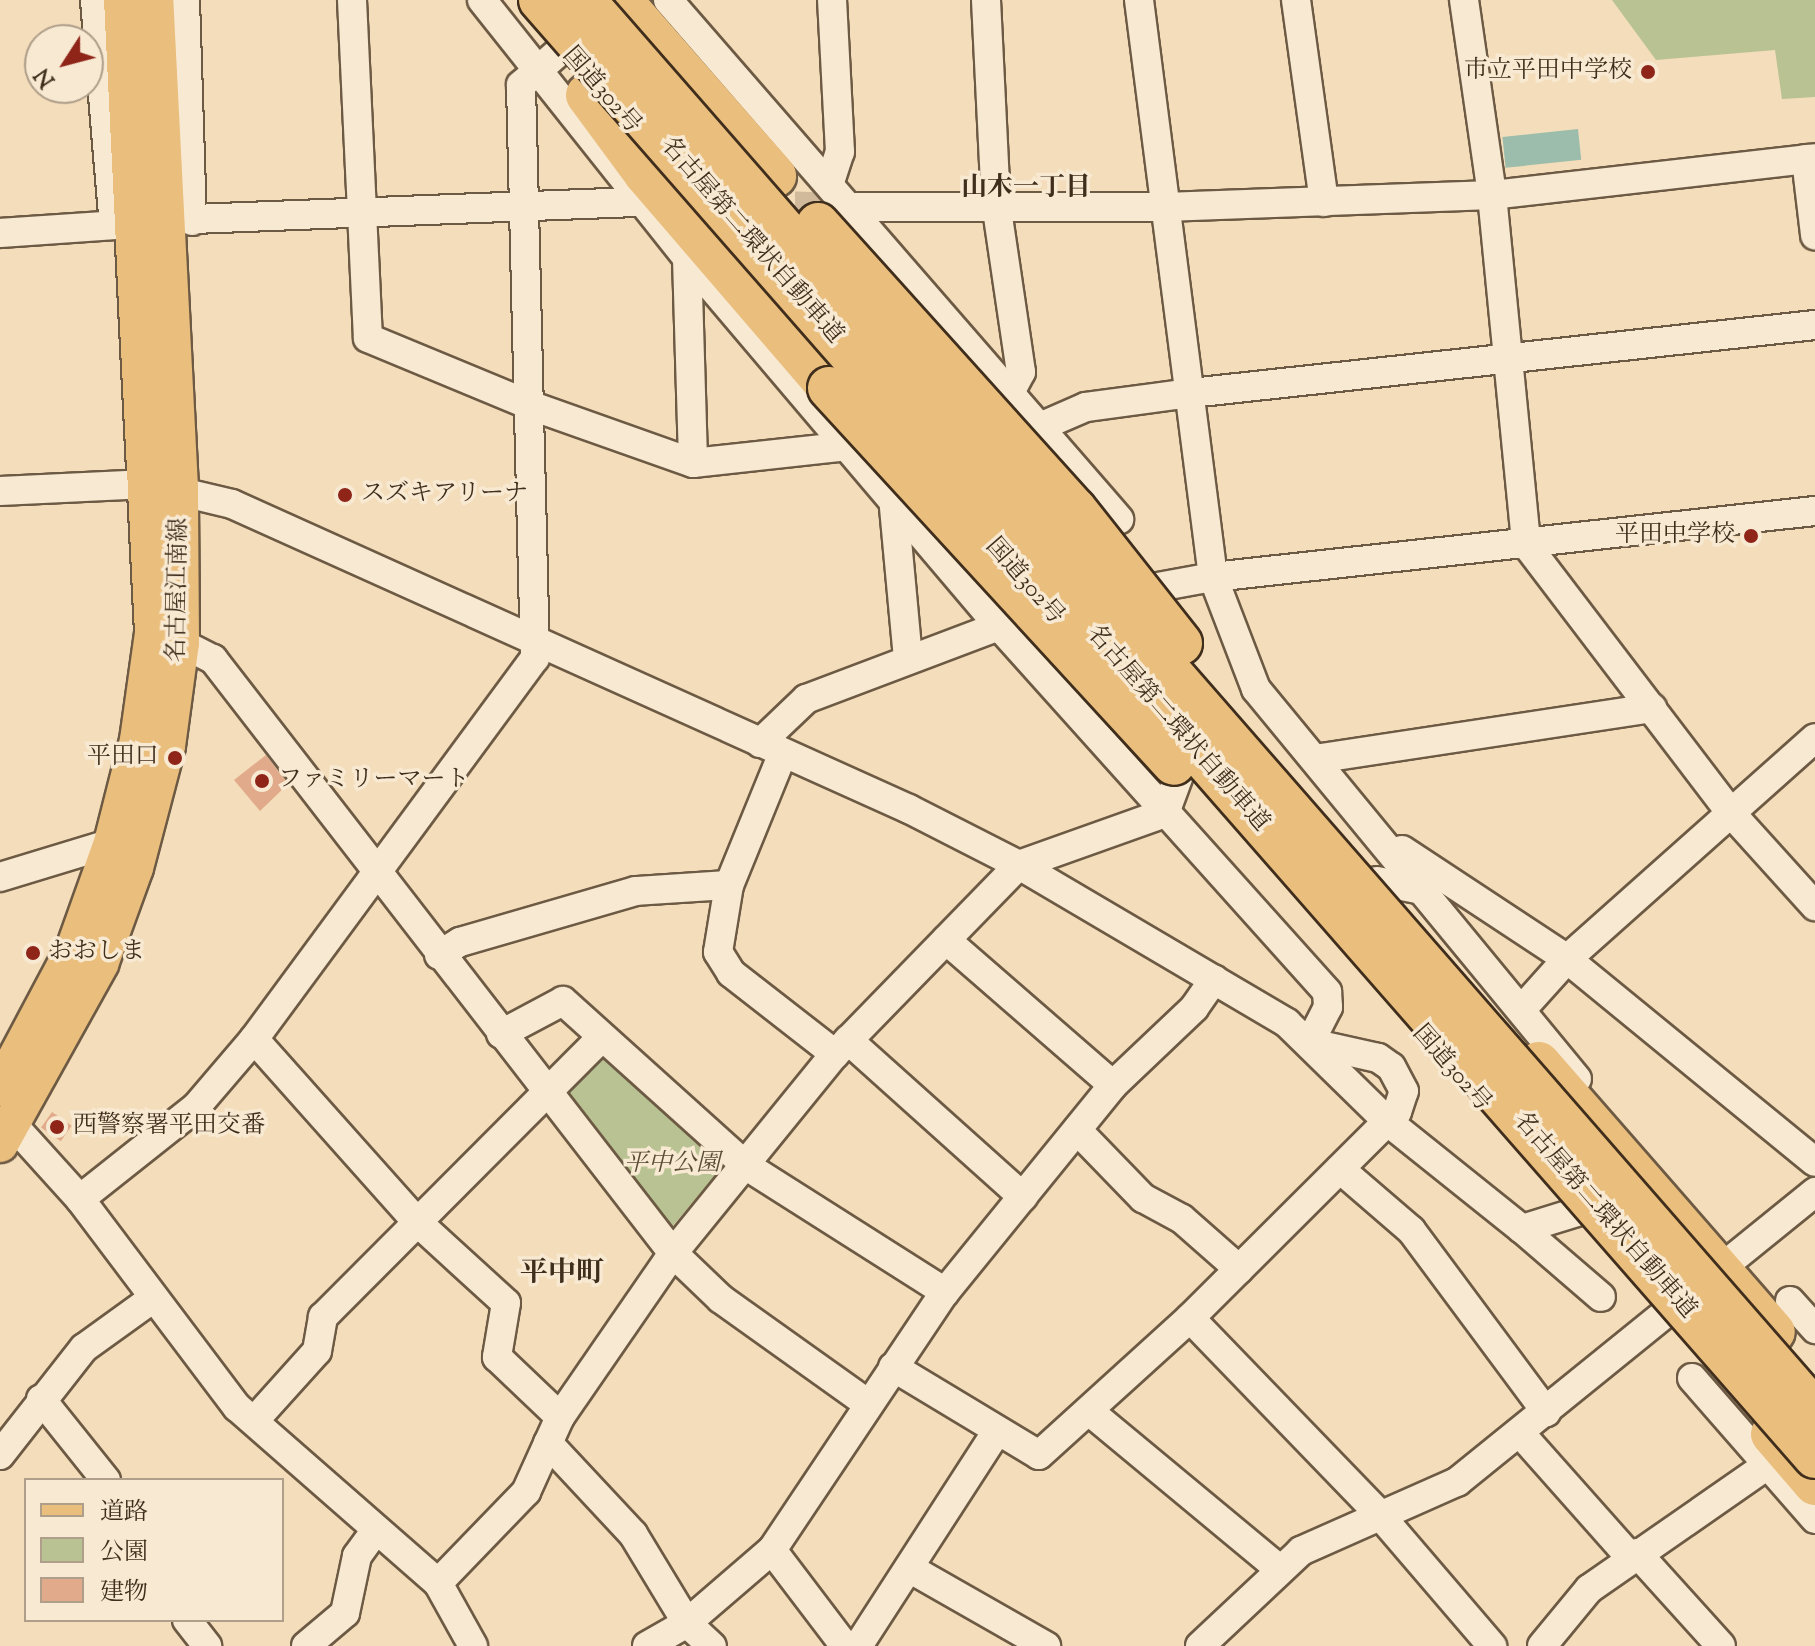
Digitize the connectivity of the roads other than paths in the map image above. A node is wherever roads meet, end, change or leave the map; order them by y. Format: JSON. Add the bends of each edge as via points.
{"nodes":[{"id":1,"x":95,"y":0,"type":"edge"},
{"id":2,"x":122,"y":0,"type":"edge"},
{"id":3,"x":155,"y":0,"type":"edge"},
{"id":4,"x":185,"y":0,"type":"edge"},
{"id":5,"x":352,"y":0,"type":"edge"},
{"id":6,"x":482,"y":0,"type":"edge"},
{"id":7,"x":522,"y":0,"type":"edge"},
{"id":8,"x":540,"y":0,"type":"edge"},
{"id":9,"x":584,"y":0,"type":"edge"},
{"id":10,"x":604,"y":0,"type":"edge"},
{"id":11,"x":621,"y":0,"type":"edge"},
{"id":12,"x":832,"y":0,"type":"edge"},
{"id":13,"x":986,"y":0,"type":"edge"},
{"id":14,"x":1139,"y":0,"type":"edge"},
{"id":15,"x":1296,"y":0,"type":"edge"},
{"id":16,"x":1464,"y":0,"type":"edge"},
{"id":17,"x":654,"y":26,"type":"edge"},
{"id":18,"x":538,"y":68,"type":"junction"},
{"id":19,"x":592,"y":90,"type":"junction"},
{"id":20,"x":839,"y":137,"type":"junction"},
{"id":21,"x":1811,"y":158,"type":"edge"},
{"id":22,"x":790,"y":165,"type":"junction"},
{"id":23,"x":1492,"y":195,"type":"junction"},
{"id":24,"x":840,"y":198,"type":"junction"},
{"id":25,"x":648,"y":201,"type":"junction"},
{"id":26,"x":1324,"y":202,"type":"junction"},
{"id":27,"x":996,"y":203,"type":"junction"},
{"id":28,"x":1165,"y":207,"type":"junction"},
{"id":29,"x":522,"y":210,"type":"junction"},
{"id":30,"x":361,"y":214,"type":"junction"},
{"id":31,"x":153,"y":222,"type":"junction"},
{"id":32,"x":0,"y":233,"type":"edge"},
{"id":33,"x":1815,"y":235,"type":"edge"},
{"id":34,"x":687,"y":258,"type":"junction"},
{"id":35,"x":1815,"y":325,"type":"edge"},
{"id":36,"x":1508,"y":359,"type":"junction"},
{"id":37,"x":1011,"y":391,"type":"junction"},
{"id":38,"x":1191,"y":393,"type":"junction"},
{"id":39,"x":532,"y":406,"type":"junction"},
{"id":40,"x":1042,"y":426,"type":"junction"},
{"id":41,"x":850,"y":446,"type":"junction"},
{"id":42,"x":693,"y":463,"type":"junction"},
{"id":43,"x":164,"y":486,"type":"junction"},
{"id":44,"x":0,"y":491,"type":"edge"},
{"id":45,"x":893,"y":497,"type":"junction"},
{"id":46,"x":1815,"y":511,"type":"edge"},
{"id":47,"x":1119,"y":519,"type":"dead end"},
{"id":48,"x":913,"y":520,"type":"junction"},
{"id":49,"x":1526,"y":544,"type":"junction"},
{"id":50,"x":997,"y":551,"type":"junction"},
{"id":51,"x":1213,"y":577,"type":"junction"},
{"id":52,"x":1122,"y":594,"type":"junction"},
{"id":53,"x":1048,"y":609,"type":"junction"},
{"id":54,"x":998,"y":625,"type":"junction"},
{"id":55,"x":181,"y":643,"type":"junction"},
{"id":56,"x":538,"y":645,"type":"junction"},
{"id":57,"x":908,"y":659,"type":"junction"},
{"id":58,"x":1652,"y":708,"type":"junction"},
{"id":59,"x":1815,"y":738,"type":"edge"},
{"id":60,"x":771,"y":748,"type":"junction"},
{"id":61,"x":1315,"y":759,"type":"junction"},
{"id":62,"x":1184,"y":762,"type":"junction"},
{"id":63,"x":1730,"y":812,"type":"junction"},
{"id":64,"x":1165,"y":813,"type":"junction"},
{"id":65,"x":112,"y":843,"type":"junction"},
{"id":66,"x":1384,"y":863,"type":"junction"},
{"id":67,"x":1019,"y":865,"type":"junction"},
{"id":68,"x":378,"y":875,"type":"junction"},
{"id":69,"x":0,"y":877,"type":"edge"},
{"id":70,"x":729,"y":885,"type":"junction"},
{"id":71,"x":1815,"y":906,"type":"edge"},
{"id":72,"x":946,"y":940,"type":"junction"},
{"id":73,"x":439,"y":955,"type":"junction"},
{"id":74,"x":1567,"y":959,"type":"junction"},
{"id":75,"x":1214,"y":979,"type":"junction"},
{"id":76,"x":1408,"y":993,"type":"junction"},
{"id":77,"x":1523,"y":1008,"type":"junction"},
{"id":78,"x":501,"y":1034,"type":"junction"},
{"id":79,"x":602,"y":1037,"type":"junction"},
{"id":80,"x":254,"y":1039,"type":"junction"},
{"id":81,"x":1310,"y":1042,"type":"junction"},
{"id":82,"x":1495,"y":1042,"type":"junction"},
{"id":83,"x":842,"y":1047,"type":"junction"},
{"id":84,"x":1113,"y":1085,"type":"junction"},
{"id":85,"x":0,"y":1088,"type":"edge"},
{"id":86,"x":544,"y":1091,"type":"junction"},
{"id":87,"x":1387,"y":1121,"type":"junction"},
{"id":88,"x":1077,"y":1130,"type":"junction"},
{"id":89,"x":7,"y":1135,"type":"edge"},
{"id":90,"x":1614,"y":1148,"type":"junction"},
{"id":91,"x":1815,"y":1162,"type":"edge"},
{"id":92,"x":745,"y":1165,"type":"junction"},
{"id":93,"x":1340,"y":1169,"type":"junction"},
{"id":94,"x":1815,"y":1192,"type":"edge"},
{"id":95,"x":1023,"y":1197,"type":"junction"},
{"id":96,"x":80,"y":1199,"type":"junction"},
{"id":97,"x":1577,"y":1212,"type":"junction"},
{"id":98,"x":415,"y":1220,"type":"junction"},
{"id":99,"x":1522,"y":1229,"type":"junction"},
{"id":100,"x":673,"y":1253,"type":"junction"},
{"id":101,"x":1719,"y":1268,"type":"junction"},
{"id":102,"x":1239,"y":1269,"type":"junction"},
{"id":103,"x":945,"y":1292,"type":"junction"},
{"id":104,"x":1601,"y":1297,"type":"dead end"},
{"id":105,"x":152,"y":1299,"type":"junction"},
{"id":106,"x":1790,"y":1301,"type":"dead end"},
{"id":107,"x":1665,"y":1313,"type":"junction"},
{"id":108,"x":1190,"y":1318,"type":"junction"},
{"id":109,"x":1815,"y":1329,"type":"edge"},
{"id":110,"x":893,"y":1367,"type":"junction"},
{"id":111,"x":1692,"y":1378,"type":"dead end"},
{"id":112,"x":1815,"y":1381,"type":"edge"},
{"id":113,"x":41,"y":1399,"type":"junction"},
{"id":114,"x":868,"y":1404,"type":"junction"},
{"id":115,"x":1089,"y":1411,"type":"junction"},
{"id":116,"x":1815,"y":1411,"type":"edge"},
{"id":117,"x":1546,"y":1412,"type":"junction"},
{"id":118,"x":560,"y":1417,"type":"junction"},
{"id":119,"x":254,"y":1421,"type":"junction"},
{"id":120,"x":1520,"y":1433,"type":"junction"},
{"id":121,"x":995,"y":1434,"type":"junction"},
{"id":122,"x":548,"y":1443,"type":"junction"},
{"id":123,"x":1768,"y":1447,"type":"junction"},
{"id":124,"x":0,"y":1455,"type":"edge"},
{"id":125,"x":1815,"y":1457,"type":"edge"},
{"id":126,"x":104,"y":1478,"type":"edge"},
{"id":127,"x":1815,"y":1484,"type":"edge"},
{"id":128,"x":1379,"y":1514,"type":"junction"},
{"id":129,"x":1815,"y":1519,"type":"edge"},
{"id":130,"x":376,"y":1530,"type":"junction"},
{"id":131,"x":772,"y":1550,"type":"junction"},
{"id":132,"x":1634,"y":1556,"type":"junction"},
{"id":133,"x":909,"y":1568,"type":"junction"},
{"id":134,"x":1279,"y":1569,"type":"junction"},
{"id":135,"x":438,"y":1583,"type":"junction"},
{"id":136,"x":189,"y":1622,"type":"edge"},
{"id":137,"x":687,"y":1623,"type":"junction"},
{"id":138,"x":1205,"y":1644,"type":"edge"},
{"id":139,"x":207,"y":1646,"type":"edge"},
{"id":140,"x":306,"y":1646,"type":"edge"},
{"id":141,"x":473,"y":1646,"type":"edge"},
{"id":142,"x":647,"y":1646,"type":"edge"},
{"id":143,"x":712,"y":1646,"type":"edge"},
{"id":144,"x":845,"y":1646,"type":"edge"},
{"id":145,"x":858,"y":1646,"type":"edge"},
{"id":146,"x":1046,"y":1646,"type":"edge"},
{"id":147,"x":1492,"y":1646,"type":"edge"},
{"id":148,"x":1542,"y":1646,"type":"edge"},
{"id":149,"x":1721,"y":1646,"type":"edge"}],
"edges":[{"from":1,"to":31,"type":"street"},
{"from":2,"to":31,"type":"main road","name":"名古屋江南線"},
{"from":3,"to":31,"type":"main road","name":"名古屋江南線"},
{"from":4,"to":31,"type":"street"},
{"from":5,"to":30,"type":"street"},
{"from":6,"to":18,"type":"street"},
{"from":7,"to":19,"type":"highway"},
{"from":8,"to":76,"type":"highway","name":"名古屋第二環状自動車道","bridge":true},
{"from":9,"to":82,"type":"highway","name":"名古屋第二環状自動車道","bridge":true},
{"from":10,"to":17,"type":"highway"},
{"from":11,"to":17,"type":"highway"},
{"from":11,"to":18,"type":"street"},
{"from":12,"to":20,"type":"street"},
{"from":13,"to":27,"type":"street"},
{"from":14,"to":28,"type":"street"},
{"from":15,"to":26,"type":"street"},
{"from":16,"to":23,"type":"street"},
{"from":17,"to":22,"type":"highway"},
{"from":17,"to":52,"type":"highway"},
{"from":18,"to":25,"type":"street"},
{"from":18,"to":29,"type":"street","via":[[521,85]]},
{"from":19,"to":50,"type":"highway","name":"国道302号"},
{"from":19,"to":76,"type":"highway","bridge":true,"via":[[646,175],[829,388],[1123,713]]},
{"from":20,"to":22,"type":"street"},
{"from":20,"to":24,"type":"street"},
{"from":21,"to":23,"type":"street"},
{"from":21,"to":33,"type":"street"},
{"from":22,"to":24,"type":"street"},
{"from":22,"to":82,"type":"highway","bridge":true,"via":[[1075,509]]},
{"from":23,"to":26,"type":"street"},
{"from":23,"to":36,"type":"street"},
{"from":24,"to":27,"type":"street"},
{"from":24,"to":37,"type":"street"},
{"from":25,"to":29,"type":"street"},
{"from":25,"to":34,"type":"street"},
{"from":26,"to":28,"type":"street"},
{"from":27,"to":28,"type":"street"},
{"from":27,"to":37,"type":"street","via":[[1021,372]]},
{"from":28,"to":38,"type":"street"},
{"from":29,"to":30,"type":"street"},
{"from":29,"to":39,"type":"street"},
{"from":30,"to":31,"type":"street"},
{"from":30,"to":39,"type":"street","via":[[368,338]]},
{"from":31,"to":32,"type":"street"},
{"from":31,"to":43,"type":"main road","name":"名古屋江南線"},
{"from":34,"to":41,"type":"street"},
{"from":34,"to":42,"type":"street"},
{"from":35,"to":36,"type":"street"},
{"from":36,"to":38,"type":"street"},
{"from":36,"to":49,"type":"street"},
{"from":37,"to":40,"type":"street"},
{"from":38,"to":40,"type":"street","via":[[1086,407]]},
{"from":38,"to":51,"type":"street"},
{"from":39,"to":42,"type":"street"},
{"from":39,"to":56,"type":"street"},
{"from":40,"to":47,"type":"street"},
{"from":41,"to":42,"type":"street"},
{"from":41,"to":45,"type":"street"},
{"from":43,"to":44,"type":"street"},
{"from":43,"to":55,"type":"main road","name":"名古屋江南線"},
{"from":43,"to":56,"type":"street","via":[[232,504]]},
{"from":43,"to":65,"type":"main road","name":"名古屋江南線","via":[[153,633],[138,740]]},
{"from":45,"to":48,"type":"street"},
{"from":45,"to":57,"type":"street"},
{"from":46,"to":49,"type":"street"},
{"from":48,"to":50,"type":"street"},
{"from":48,"to":54,"type":"street"},
{"from":49,"to":51,"type":"street"},
{"from":49,"to":58,"type":"street"},
{"from":50,"to":53,"type":"highway","name":"国道302号"},
{"from":51,"to":52,"type":"street"},
{"from":51,"to":61,"type":"street","via":[[1256,689]]},
{"from":52,"to":53,"type":"street"},
{"from":52,"to":66,"type":"highway"},
{"from":53,"to":54,"type":"street"},
{"from":53,"to":62,"type":"highway","name":"国道302号"},
{"from":54,"to":57,"type":"street"},
{"from":54,"to":64,"type":"street"},
{"from":55,"to":68,"type":"street","via":[[213,659]]},
{"from":55,"to":89,"type":"main road","name":"名古屋江南線","via":[[167,746],[135,868],[100,964]]},
{"from":56,"to":60,"type":"street"},
{"from":56,"to":68,"type":"street","via":[[535,658]]},
{"from":57,"to":60,"type":"street","via":[[806,699]]},
{"from":58,"to":61,"type":"street"},
{"from":58,"to":63,"type":"street"},
{"from":59,"to":63,"type":"street"},
{"from":60,"to":67,"type":"street"},
{"from":60,"to":70,"type":"street"},
{"from":61,"to":66,"type":"street"},
{"from":62,"to":64,"type":"street"},
{"from":62,"to":97,"type":"highway","name":"国道302号"},
{"from":63,"to":71,"type":"street"},
{"from":63,"to":74,"type":"street"},
{"from":64,"to":67,"type":"street"},
{"from":64,"to":81,"type":"street","via":[[1327,992],[1328,1007]]},
{"from":65,"to":69,"type":"street"},
{"from":65,"to":85,"type":"main road","name":"名古屋江南線","via":[[74,949]]},
{"from":66,"to":74,"type":"street","via":[[1412,854]]},
{"from":66,"to":77,"type":"street","via":[[1427,891]]},
{"from":66,"to":90,"type":"highway"},
{"from":67,"to":72,"type":"street"},
{"from":67,"to":75,"type":"street"},
{"from":68,"to":73,"type":"street"},
{"from":68,"to":80,"type":"street"},
{"from":70,"to":73,"type":"street","via":[[636,891],[460,942]]},
{"from":70,"to":83,"type":"street","via":[[718,952],[731,973]]},
{"from":72,"to":83,"type":"street"},
{"from":72,"to":84,"type":"street"},
{"from":73,"to":78,"type":"street"},
{"from":74,"to":77,"type":"street"},
{"from":74,"to":91,"type":"street"},
{"from":75,"to":81,"type":"street"},
{"from":75,"to":84,"type":"street","via":[[1194,1008]]},
{"from":76,"to":125,"type":"highway","name":"名古屋第二環状自動車道","bridge":true},
{"from":77,"to":90,"type":"street","via":[[1607,1117]]},
{"from":78,"to":79,"type":"street","via":[[563,1001]]},
{"from":78,"to":86,"type":"street"},
{"from":79,"to":86,"type":"street"},
{"from":79,"to":92,"type":"street"},
{"from":80,"to":96,"type":"street","via":[[196,1107]]},
{"from":80,"to":98,"type":"street"},
{"from":81,"to":87,"type":"street"},
{"from":81,"to":87,"type":"street","via":[[1378,1058],[1391,1067],[1404,1091]]},
{"from":82,"to":116,"type":"highway","name":"名古屋第二環状自動車道","bridge":true},
{"from":83,"to":92,"type":"street"},
{"from":83,"to":95,"type":"street"},
{"from":84,"to":88,"type":"street"},
{"from":86,"to":98,"type":"street"},
{"from":86,"to":100,"type":"street"},
{"from":87,"to":93,"type":"street"},
{"from":87,"to":99,"type":"street"},
{"from":88,"to":95,"type":"street"},
{"from":88,"to":102,"type":"street","via":[[1143,1198],[1182,1219]]},
{"from":89,"to":96,"type":"street"},
{"from":90,"to":101,"type":"highway"},
{"from":92,"to":100,"type":"street"},
{"from":92,"to":103,"type":"street"},
{"from":93,"to":102,"type":"street"},
{"from":93,"to":117,"type":"street","via":[[1411,1230]]},
{"from":94,"to":101,"type":"street"},
{"from":95,"to":103,"type":"street"},
{"from":96,"to":105,"type":"street"},
{"from":97,"to":99,"type":"street"},
{"from":97,"to":107,"type":"highway","name":"国道302号"},
{"from":98,"to":118,"type":"street","via":[[506,1303],[497,1357]]},
{"from":98,"to":119,"type":"street","via":[[323,1317],[317,1351]]},
{"from":99,"to":104,"type":"street"},
{"from":100,"to":114,"type":"street","via":[[721,1299]]},
{"from":100,"to":118,"type":"street"},
{"from":101,"to":107,"type":"street"},
{"from":101,"to":112,"type":"highway"},
{"from":102,"to":108,"type":"street"},
{"from":103,"to":110,"type":"street"},
{"from":105,"to":113,"type":"street","via":[[84,1348]]},
{"from":105,"to":119,"type":"street"},
{"from":106,"to":109,"type":"street"},
{"from":107,"to":117,"type":"street"},
{"from":107,"to":123,"type":"highway","name":"国道302号"},
{"from":108,"to":115,"type":"street"},
{"from":108,"to":128,"type":"street"},
{"from":110,"to":114,"type":"street"},
{"from":110,"to":121,"type":"street"},
{"from":111,"to":123,"type":"street"},
{"from":113,"to":124,"type":"street"},
{"from":113,"to":126,"type":"street"},
{"from":114,"to":131,"type":"street"},
{"from":115,"to":121,"type":"street","via":[[1039,1455]]},
{"from":115,"to":134,"type":"street"},
{"from":117,"to":120,"type":"street"},
{"from":118,"to":122,"type":"street"},
{"from":119,"to":130,"type":"street"},
{"from":120,"to":128,"type":"street","via":[[1457,1482]]},
{"from":120,"to":132,"type":"street"},
{"from":121,"to":133,"type":"street"},
{"from":122,"to":135,"type":"street","via":[[526,1492]]},
{"from":122,"to":137,"type":"street","via":[[633,1534]]},
{"from":123,"to":127,"type":"highway","name":"国道302号"},
{"from":123,"to":129,"type":"street"},
{"from":123,"to":132,"type":"street"},
{"from":128,"to":134,"type":"street"},
{"from":128,"to":147,"type":"street"},
{"from":130,"to":135,"type":"street"},
{"from":130,"to":140,"type":"street","via":[[357,1556],[345,1613]]},
{"from":131,"to":137,"type":"street"},
{"from":131,"to":144,"type":"street"},
{"from":132,"to":148,"type":"street","via":[[1589,1589]]},
{"from":132,"to":149,"type":"street"},
{"from":133,"to":145,"type":"street"},
{"from":133,"to":146,"type":"street"},
{"from":134,"to":138,"type":"street"},
{"from":135,"to":141,"type":"street"},
{"from":136,"to":139,"type":"street"},
{"from":137,"to":142,"type":"street"},
{"from":137,"to":143,"type":"street"}]}
